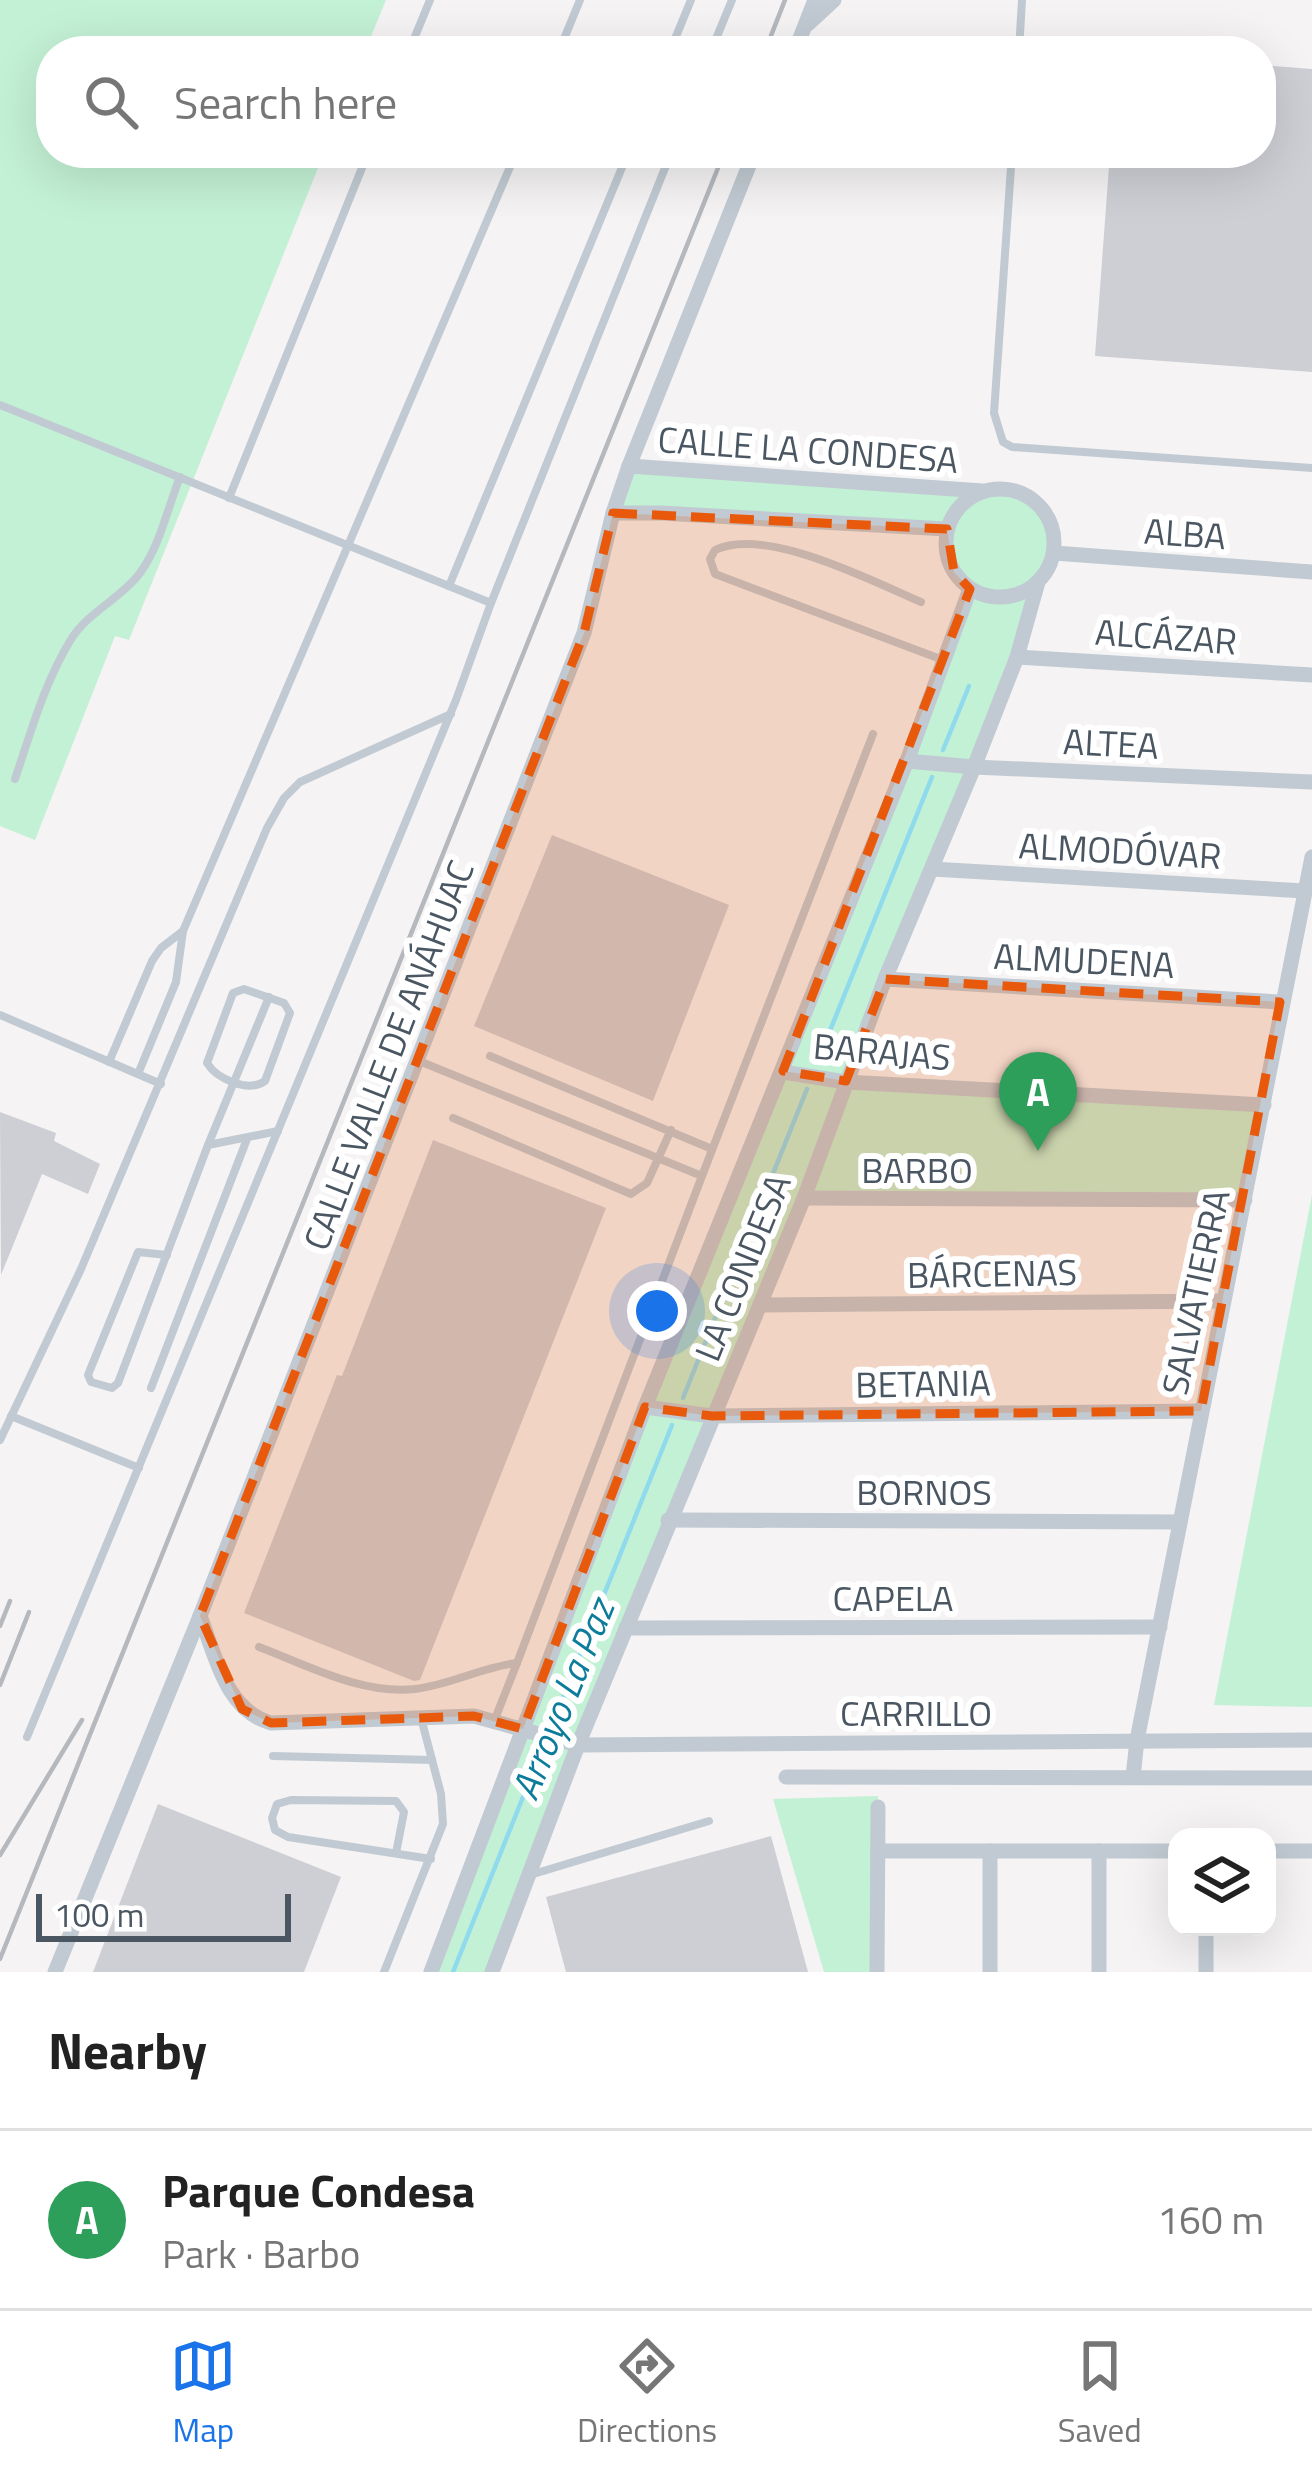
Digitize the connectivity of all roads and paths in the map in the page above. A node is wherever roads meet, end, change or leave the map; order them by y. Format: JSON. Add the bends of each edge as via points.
{"nodes":[{"id":1,"x":430,"y":0,"type":"edge"},
{"id":2,"x":580,"y":0,"type":"edge"},
{"id":3,"x":691,"y":0,"type":"edge"},
{"id":4,"x":732,"y":0,"type":"edge"},
{"id":5,"x":815,"y":0,"type":"edge"},
{"id":6,"x":834,"y":0,"type":"edge"},
{"id":7,"x":1022,"y":0,"type":"edge"},
{"id":8,"x":806,"y":25,"type":"junction"},
{"id":9,"x":416,"y":36,"type":"edge"},
{"id":10,"x":565,"y":36,"type":"edge"},
{"id":11,"x":676,"y":36,"type":"edge"},
{"id":12,"x":717,"y":36,"type":"edge"},
{"id":13,"x":801,"y":36,"type":"edge"},
{"id":14,"x":1020,"y":36,"type":"edge"},
{"id":15,"x":362,"y":168,"type":"edge"},
{"id":16,"x":510,"y":168,"type":"edge"},
{"id":17,"x":622,"y":168,"type":"edge"},
{"id":18,"x":664,"y":168,"type":"edge"},
{"id":19,"x":748,"y":168,"type":"edge"},
{"id":20,"x":1011,"y":168,"type":"edge"},
{"id":21,"x":0,"y":405,"type":"edge"},
{"id":22,"x":629,"y":466,"type":"junction"},
{"id":23,"x":1312,"y":468,"type":"edge"},
{"id":24,"x":180,"y":476,"type":"junction"},
{"id":25,"x":982,"y":491,"type":"junction"},
{"id":26,"x":229,"y":498,"type":"junction"},
{"id":27,"x":613,"y":513,"type":"junction"},
{"id":28,"x":947,"y":529,"type":"junction"},
{"id":29,"x":349,"y":546,"type":"junction"},
{"id":30,"x":1054,"y":554,"type":"junction"},
{"id":31,"x":1312,"y":572,"type":"edge"},
{"id":32,"x":1038,"y":582,"type":"junction"},
{"id":33,"x":449,"y":586,"type":"junction"},
{"id":34,"x":970,"y":589,"type":"junction"},
{"id":35,"x":921,"y":602,"type":"dead end"},
{"id":36,"x":491,"y":603,"type":"junction"},
{"id":37,"x":1017,"y":657,"type":"junction"},
{"id":38,"x":944,"y":661,"type":"junction"},
{"id":39,"x":1312,"y":676,"type":"edge"},
{"id":40,"x":451,"y":715,"type":"junction"},
{"id":41,"x":873,"y":734,"type":"dead end"},
{"id":42,"x":908,"y":761,"type":"junction"},
{"id":43,"x":974,"y":767,"type":"junction"},
{"id":44,"x":15,"y":779,"type":"dead end"},
{"id":45,"x":1312,"y":782,"type":"edge"},
{"id":46,"x":1312,"y":857,"type":"edge"},
{"id":47,"x":932,"y":869,"type":"junction"},
{"id":48,"x":1305,"y":891,"type":"junction"},
{"id":49,"x":183,"y":932,"type":"junction"},
{"id":50,"x":885,"y":979,"type":"junction"},
{"id":51,"x":269,"y":997,"type":"junction"},
{"id":52,"x":1280,"y":1001,"type":"junction"},
{"id":53,"x":0,"y":1015,"type":"edge"},
{"id":54,"x":490,"y":1056,"type":"dead end"},
{"id":55,"x":419,"y":1061,"type":"junction"},
{"id":56,"x":109,"y":1062,"type":"junction"},
{"id":57,"x":782,"y":1072,"type":"junction"},
{"id":58,"x":138,"y":1075,"type":"junction"},
{"id":59,"x":234,"y":1081,"type":"junction"},
{"id":60,"x":846,"y":1082,"type":"junction"},
{"id":61,"x":161,"y":1084,"type":"junction"},
{"id":62,"x":1264,"y":1105,"type":"junction"},
{"id":63,"x":453,"y":1118,"type":"dead end"},
{"id":64,"x":280,"y":1130,"type":"junction"},
{"id":65,"x":671,"y":1130,"type":"junction"},
{"id":66,"x":247,"y":1137,"type":"junction"},
{"id":67,"x":208,"y":1145,"type":"junction"},
{"id":68,"x":712,"y":1149,"type":"junction"},
{"id":69,"x":659,"y":1159,"type":"junction"},
{"id":70,"x":702,"y":1176,"type":"junction"},
{"id":71,"x":804,"y":1198,"type":"junction"},
{"id":72,"x":1245,"y":1200,"type":"junction"},
{"id":73,"x":167,"y":1255,"type":"junction"},
{"id":74,"x":1223,"y":1300,"type":"junction"},
{"id":75,"x":761,"y":1305,"type":"junction"},
{"id":76,"x":151,"y":1388,"type":"dead end"},
{"id":77,"x":645,"y":1407,"type":"junction"},
{"id":78,"x":1202,"y":1411,"type":"junction"},
{"id":79,"x":11,"y":1416,"type":"junction"},
{"id":80,"x":712,"y":1416,"type":"junction"},
{"id":81,"x":0,"y":1440,"type":"edge"},
{"id":82,"x":139,"y":1468,"type":"junction"},
{"id":83,"x":668,"y":1520,"type":"junction"},
{"id":84,"x":1180,"y":1522,"type":"junction"},
{"id":85,"x":200,"y":1616,"type":"junction"},
{"id":86,"x":1160,"y":1627,"type":"junction"},
{"id":87,"x":626,"y":1628,"type":"junction"},
{"id":88,"x":259,"y":1647,"type":"dead end"},
{"id":89,"x":517,"y":1663,"type":"junction"},
{"id":90,"x":421,"y":1717,"type":"junction"},
{"id":91,"x":495,"y":1721,"type":"junction"},
{"id":92,"x":527,"y":1731,"type":"junction"},
{"id":93,"x":27,"y":1737,"type":"dead end"},
{"id":94,"x":1137,"y":1740,"type":"junction"},
{"id":95,"x":1312,"y":1740,"type":"edge"},
{"id":96,"x":573,"y":1744,"type":"junction"},
{"id":97,"x":273,"y":1756,"type":"dead end"},
{"id":98,"x":432,"y":1760,"type":"junction"},
{"id":99,"x":786,"y":1777,"type":"dead end"},
{"id":100,"x":1133,"y":1777,"type":"junction"},
{"id":101,"x":1312,"y":1778,"type":"edge"},
{"id":102,"x":878,"y":1808,"type":"dead end"},
{"id":103,"x":709,"y":1821,"type":"dead end"},
{"id":104,"x":878,"y":1851,"type":"junction"},
{"id":105,"x":990,"y":1851,"type":"junction"},
{"id":106,"x":1099,"y":1851,"type":"junction"},
{"id":107,"x":1168,"y":1851,"type":"edge"},
{"id":108,"x":1276,"y":1851,"type":"edge"},
{"id":109,"x":1312,"y":1851,"type":"edge"},
{"id":110,"x":396,"y":1853,"type":"junction"},
{"id":111,"x":431,"y":1859,"type":"junction"},
{"id":112,"x":528,"y":1875,"type":"junction"},
{"id":113,"x":1206,"y":1936,"type":"edge"},
{"id":114,"x":55,"y":1972,"type":"edge"},
{"id":115,"x":384,"y":1972,"type":"edge"},
{"id":116,"x":431,"y":1972,"type":"edge"},
{"id":117,"x":492,"y":1972,"type":"edge"},
{"id":118,"x":877,"y":1972,"type":"edge"},
{"id":119,"x":990,"y":1972,"type":"edge"},
{"id":120,"x":1099,"y":1972,"type":"edge"},
{"id":121,"x":1206,"y":1972,"type":"edge"}],
"edges":[{"from":1,"to":9,"type":"lane"},
{"from":2,"to":10,"type":"lane"},
{"from":3,"to":11,"type":"lane"},
{"from":4,"to":12,"type":"lane"},
{"from":5,"to":8,"type":"street"},
{"from":6,"to":8,"type":"street"},
{"from":7,"to":14,"type":"lane"},
{"from":8,"to":13,"type":"street"},
{"from":15,"to":26,"type":"lane"},
{"from":16,"to":29,"type":"lane"},
{"from":17,"to":33,"type":"lane"},
{"from":18,"to":36,"type":"lane"},
{"from":19,"to":22,"type":"street","name":"CALLE VALLE DE ANÁHUAC"},
{"from":20,"to":23,"type":"lane","via":[[994,412],[1003,442]]},
{"from":21,"to":24,"type":"lane"},
{"from":22,"to":25,"type":"street","name":"CALLE LA CONDESA"},
{"from":22,"to":27,"type":"street","name":"CALLE VALLE DE ANÁHUAC"},
{"from":24,"to":26,"type":"lane"},
{"from":24,"to":44,"type":"lane","via":[[142,570],[70,641]]},
{"from":25,"to":28,"type":"street"},
{"from":25,"to":30,"type":"street","via":[[1029,496],[1050,521]]},
{"from":26,"to":29,"type":"lane"},
{"from":27,"to":28,"type":"street","name":"CALLE LA CONDESA"},
{"from":27,"to":55,"type":"street","name":"CALLE VALLE DE ANÁHUAC","via":[[584,633]]},
{"from":28,"to":34,"type":"street","via":[[954,572]]},
{"from":29,"to":33,"type":"lane"},
{"from":29,"to":49,"type":"lane"},
{"from":30,"to":31,"type":"street","name":"ALBA"},
{"from":30,"to":32,"type":"street"},
{"from":32,"to":34,"type":"street","via":[[1005,597]]},
{"from":32,"to":37,"type":"street","name":"LA CONDESA"},
{"from":33,"to":36,"type":"lane"},
{"from":34,"to":38,"type":"street","name":"LA CONDESA"},
{"from":35,"to":38,"type":"lane","via":[[794,551],[728,544],[710,559],[715,574]]},
{"from":36,"to":40,"type":"lane"},
{"from":37,"to":39,"type":"street","name":"ALCÁZAR"},
{"from":37,"to":43,"type":"street","name":"LA CONDESA"},
{"from":38,"to":42,"type":"street","name":"LA CONDESA"},
{"from":40,"to":61,"type":"lane","via":[[300,782],[284,798]]},
{"from":40,"to":64,"type":"lane"},
{"from":41,"to":68,"type":"lane"},
{"from":42,"to":43,"type":"street","name":"ALTEA"},
{"from":42,"to":57,"type":"street","name":"LA CONDESA"},
{"from":43,"to":45,"type":"street","name":"ALTEA"},
{"from":43,"to":47,"type":"street","name":"LA CONDESA"},
{"from":46,"to":48,"type":"street","name":"SALVATIERRA"},
{"from":47,"to":48,"type":"street","name":"ALMODÓVAR"},
{"from":47,"to":50,"type":"street","name":"LA CONDESA"},
{"from":48,"to":52,"type":"street","name":"SALVATIERRA"},
{"from":49,"to":56,"type":"lane","via":[[152,961]]},
{"from":49,"to":58,"type":"lane","via":[[176,982]]},
{"from":50,"to":52,"type":"street","name":"ALMUDENA"},
{"from":50,"to":60,"type":"street","name":"LA CONDESA"},
{"from":51,"to":59,"type":"lane"},
{"from":51,"to":59,"type":"lane","via":[[284,1003],[290,1023],[262,1084]]},
{"from":51,"to":59,"type":"lane","via":[[244,988],[233,993],[207,1063]]},
{"from":52,"to":62,"type":"street","name":"SALVATIERRA"},
{"from":53,"to":56,"type":"lane"},
{"from":54,"to":65,"type":"lane"},
{"from":55,"to":69,"type":"lane"},
{"from":55,"to":85,"type":"street","name":"CALLE VALLE DE ANÁHUAC"},
{"from":56,"to":58,"type":"lane"},
{"from":57,"to":60,"type":"street","name":"BARAJAS"},
{"from":57,"to":77,"type":"street","name":"LA CONDESA"},
{"from":58,"to":61,"type":"lane"},
{"from":59,"to":67,"type":"lane"},
{"from":60,"to":62,"type":"street","name":"BARAJAS"},
{"from":60,"to":71,"type":"street","name":"LA CONDESA"},
{"from":61,"to":79,"type":"lane"},
{"from":62,"to":72,"type":"street","name":"SALVATIERRA"},
{"from":63,"to":69,"type":"lane","via":[[631,1194],[647,1184]]},
{"from":64,"to":66,"type":"lane"},
{"from":64,"to":82,"type":"lane"},
{"from":65,"to":68,"type":"lane"},
{"from":65,"to":69,"type":"lane"},
{"from":66,"to":67,"type":"lane"},
{"from":66,"to":76,"type":"lane"},
{"from":67,"to":73,"type":"lane"},
{"from":68,"to":70,"type":"lane"},
{"from":69,"to":70,"type":"lane"},
{"from":70,"to":89,"type":"lane"},
{"from":71,"to":72,"type":"street","name":"BARBO"},
{"from":71,"to":75,"type":"street","name":"LA CONDESA"},
{"from":72,"to":74,"type":"street","name":"SALVATIERRA"},
{"from":73,"to":73,"type":"lane","via":[[138,1252],[91,1382],[118,1383]]},
{"from":74,"to":75,"type":"street","name":"BÁRCENAS"},
{"from":74,"to":78,"type":"street","name":"SALVATIERRA"},
{"from":75,"to":80,"type":"street","name":"LA CONDESA"},
{"from":77,"to":80,"type":"street","name":"BETANIA"},
{"from":77,"to":92,"type":"street","name":"LA CONDESA"},
{"from":78,"to":80,"type":"street","name":"BETANIA"},
{"from":78,"to":84,"type":"street","name":"SALVATIERRA"},
{"from":79,"to":81,"type":"lane"},
{"from":79,"to":82,"type":"lane"},
{"from":80,"to":83,"type":"street","name":"LA CONDESA"},
{"from":82,"to":93,"type":"lane"},
{"from":83,"to":84,"type":"street","name":"BORNOS"},
{"from":83,"to":87,"type":"street","name":"LA CONDESA"},
{"from":84,"to":86,"type":"street","name":"SALVATIERRA"},
{"from":85,"to":90,"type":"street","name":"CARRILLO","via":[[232,1695],[256,1719]]},
{"from":85,"to":114,"type":"street","name":"CALLE VALLE DE ANÁHUAC"},
{"from":86,"to":87,"type":"street","name":"CAPELA"},
{"from":86,"to":94,"type":"street","name":"SALVATIERRA"},
{"from":87,"to":96,"type":"street","name":"LA CONDESA"},
{"from":88,"to":89,"type":"lane","via":[[395,1689]]},
{"from":89,"to":91,"type":"lane"},
{"from":90,"to":91,"type":"street","name":"CARRILLO"},
{"from":90,"to":98,"type":"lane"},
{"from":91,"to":92,"type":"street","name":"CARRILLO"},
{"from":92,"to":96,"type":"street","name":"CARRILLO"},
{"from":92,"to":116,"type":"street","name":"LA CONDESA"},
{"from":94,"to":95,"type":"street","name":"CARRILLO"},
{"from":94,"to":96,"type":"street","name":"CARRILLO"},
{"from":94,"to":100,"type":"street","name":"SALVATIERRA"},
{"from":96,"to":112,"type":"street","name":"LA CONDESA"},
{"from":97,"to":98,"type":"lane"},
{"from":98,"to":111,"type":"lane","via":[[444,1810]]},
{"from":99,"to":100,"type":"street"},
{"from":100,"to":101,"type":"street"},
{"from":102,"to":104,"type":"street"},
{"from":103,"to":112,"type":"lane"},
{"from":104,"to":105,"type":"street"},
{"from":104,"to":118,"type":"street"},
{"from":105,"to":106,"type":"street"},
{"from":105,"to":119,"type":"street"},
{"from":106,"to":107,"type":"street"},
{"from":106,"to":120,"type":"street"},
{"from":108,"to":109,"type":"street"},
{"from":110,"to":110,"type":"lane","via":[[288,1837],[275,1830],[274,1810],[291,1800],[395,1802],[404,1812]]},
{"from":110,"to":111,"type":"lane"},
{"from":111,"to":115,"type":"lane"},
{"from":112,"to":117,"type":"street","name":"LA CONDESA"},
{"from":113,"to":121,"type":"street"}]}
